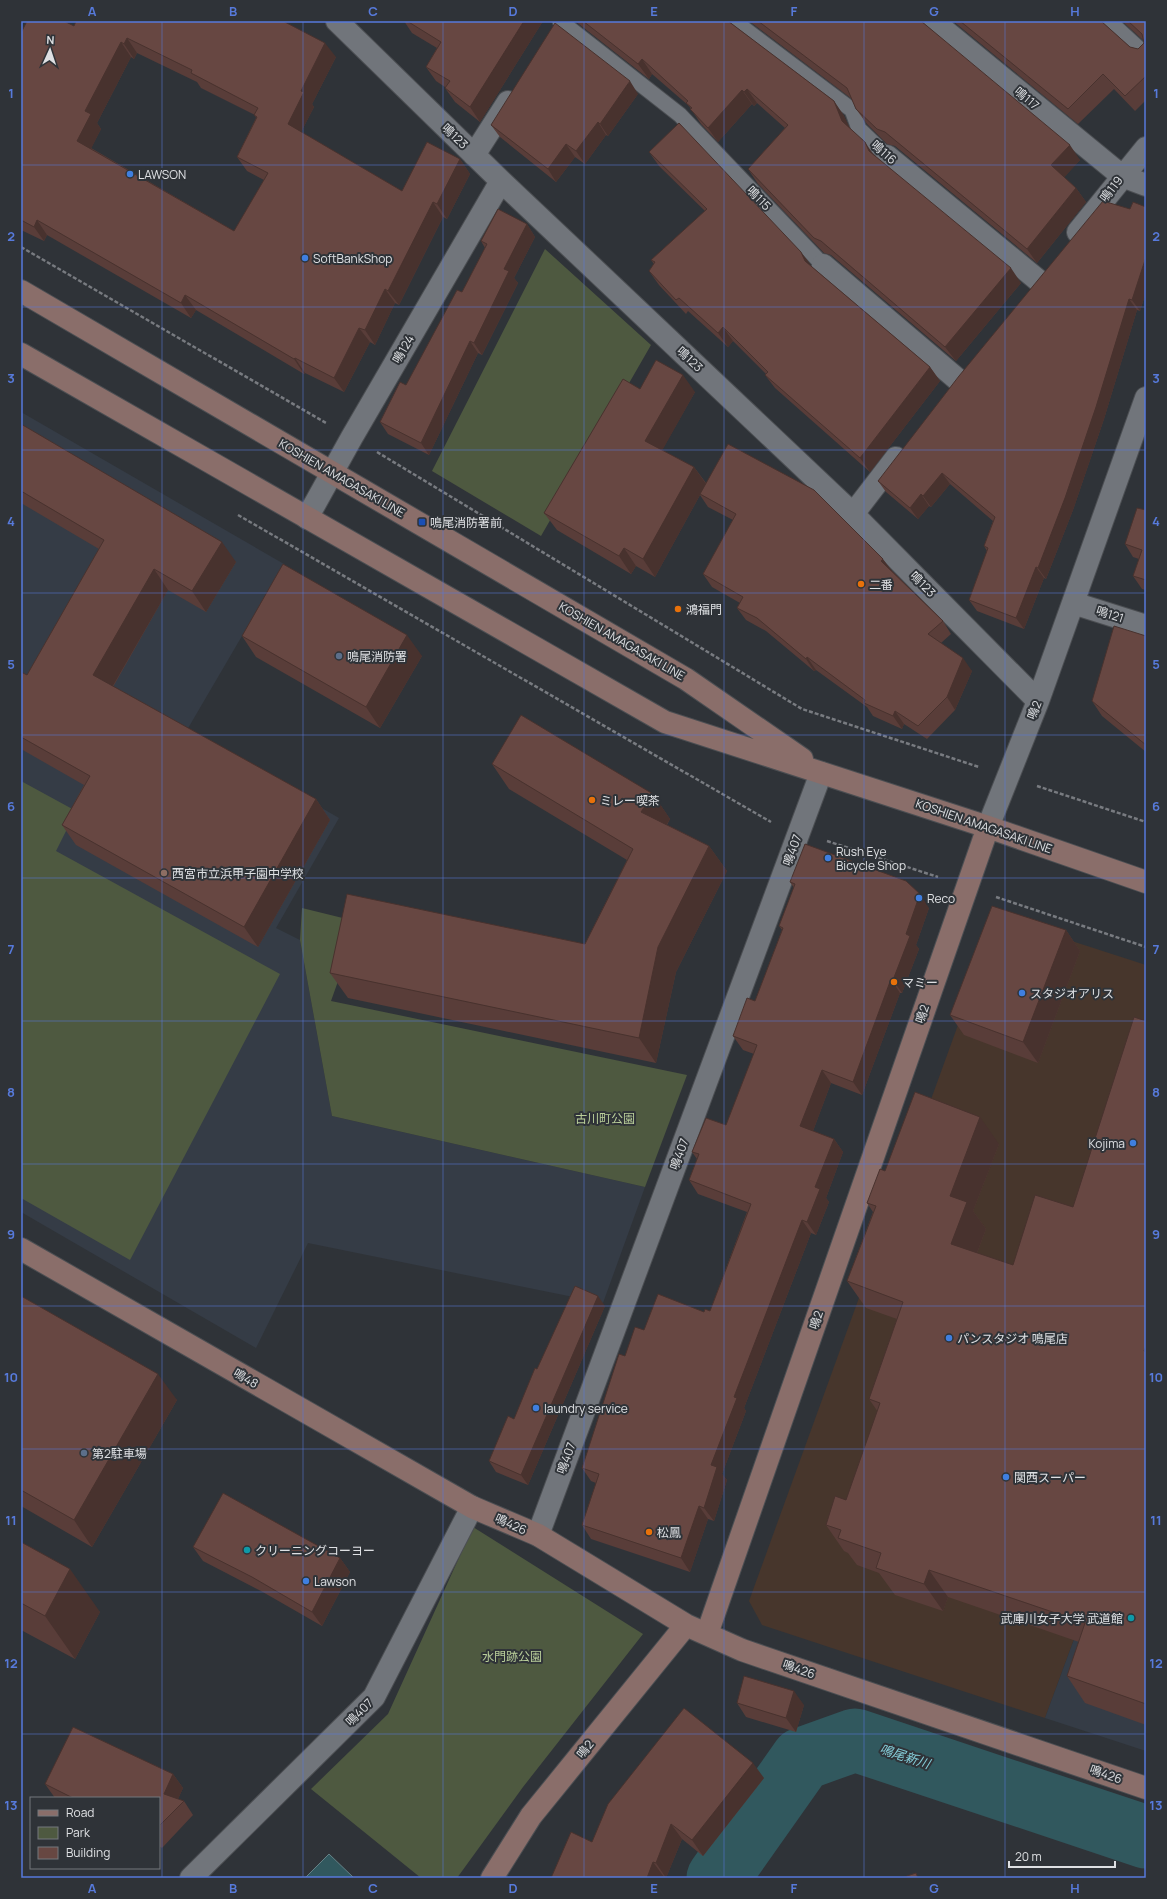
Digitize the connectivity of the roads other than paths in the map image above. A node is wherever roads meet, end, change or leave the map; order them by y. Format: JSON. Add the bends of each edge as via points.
{"nodes":[{"id":1,"x":337,"y":21,"type":"edge"},
{"id":2,"x":734,"y":21,"type":"edge"},
{"id":3,"x":932,"y":21,"type":"edge"},
{"id":4,"x":1109,"y":21,"type":"edge"},
{"id":5,"x":556,"y":25,"type":"edge"},
{"id":6,"x":1146,"y":55,"type":"edge"},
{"id":7,"x":516,"y":88,"type":"edge"},
{"id":8,"x":1146,"y":148,"type":"edge"},
{"id":9,"x":474,"y":155,"type":"junction"},
{"id":10,"x":887,"y":156,"type":"joint"},
{"id":11,"x":1122,"y":176,"type":"junction"},
{"id":12,"x":501,"y":181,"type":"junction"},
{"id":13,"x":1146,"y":185,"type":"edge"},
{"id":14,"x":823,"y":264,"type":"joint"},
{"id":15,"x":1039,"y":281,"type":"junction"},
{"id":16,"x":21,"y":292,"type":"edge"},
{"id":17,"x":1024,"y":299,"type":"edge"},
{"id":18,"x":21,"y":354,"type":"edge"},
{"id":19,"x":943,"y":397,"type":"edge"},
{"id":20,"x":1146,"y":398,"type":"edge"},
{"id":21,"x":1140,"y":432,"type":"edge"},
{"id":22,"x":910,"y":440,"type":"edge"},
{"id":23,"x":332,"y":472,"type":"junction"},
{"id":24,"x":853,"y":514,"type":"junction"},
{"id":25,"x":307,"y":518,"type":"junction"},
{"id":26,"x":1073,"y":603,"type":"junction"},
{"id":27,"x":1146,"y":626,"type":"edge"},
{"id":28,"x":1038,"y":701,"type":"junction"},
{"id":29,"x":821,"y":773,"type":"junction"},
{"id":30,"x":988,"y":827,"type":"junction"},
{"id":31,"x":1146,"y":882,"type":"edge"},
{"id":32,"x":21,"y":1249,"type":"edge"},
{"id":33,"x":472,"y":1507,"type":"junction"},
{"id":34,"x":538,"y":1535,"type":"junction"},
{"id":35,"x":686,"y":1625,"type":"junction"},
{"id":36,"x":707,"y":1634,"type":"junction"},
{"id":37,"x":1146,"y":1788,"type":"edge"},
{"id":38,"x":191,"y":1878,"type":"edge"},
{"id":39,"x":492,"y":1878,"type":"edge"}],
"edges":[{"from":1,"to":9,"type":"street","name":"鳴123"},
{"from":2,"to":10,"type":"lane","name":"鳴116","via":[[852,110],[859,129]]},
{"from":3,"to":11,"type":"street","name":"鳴117"},
{"from":4,"to":6,"type":"lane"},
{"from":5,"to":14,"type":"lane","name":"鳴115","via":[[680,115]]},
{"from":7,"to":9,"type":"street"},
{"from":8,"to":11,"type":"street","name":"鳴119"},
{"from":9,"to":12,"type":"street","name":"鳴123"},
{"from":10,"to":15,"type":"street","name":"鳴116"},
{"from":11,"to":13,"type":"street","name":"鳴117"},
{"from":11,"to":15,"type":"street","name":"鳴119"},
{"from":12,"to":23,"type":"street","name":"鳴124"},
{"from":12,"to":24,"type":"street","name":"鳴123"},
{"from":14,"to":19,"type":"street","name":"鳴115","via":[[962,372]]},
{"from":15,"to":17,"type":"street","name":"鳴119"},
{"from":16,"to":23,"type":"street","name":"KOSHIEN AMAGASAKI LINE"},
{"from":18,"to":25,"type":"street","name":"KOSHIEN AMAGASAKI LINE"},
{"from":20,"to":21,"type":"street","name":"鳴2"},
{"from":21,"to":26,"type":"street","name":"鳴2"},
{"from":22,"to":24,"type":"street"},
{"from":23,"to":25,"type":"street","name":"鳴124"},
{"from":23,"to":29,"type":"street","name":"KOSHIEN AMAGASAKI LINE","via":[[686,679]]},
{"from":24,"to":28,"type":"street","name":"鳴123"},
{"from":25,"to":29,"type":"street","name":"KOSHIEN AMAGASAKI LINE","via":[[665,722]]},
{"from":26,"to":27,"type":"street","name":"鳴121"},
{"from":26,"to":28,"type":"street","name":"鳴2"},
{"from":28,"to":30,"type":"street","name":"鳴2"},
{"from":29,"to":30,"type":"street","name":"KOSHIEN AMAGASAKI LINE"},
{"from":29,"to":34,"type":"street","name":"鳴407"},
{"from":30,"to":31,"type":"street","name":"KOSHIEN AMAGASAKI LINE"},
{"from":30,"to":36,"type":"street","name":"鳴2"},
{"from":32,"to":33,"type":"street","name":"鳴48"},
{"from":33,"to":34,"type":"street","name":"鳴426"},
{"from":33,"to":38,"type":"street","name":"鳴407","via":[[374,1697]]},
{"from":34,"to":35,"type":"street","name":"鳴426"},
{"from":35,"to":36,"type":"street","name":"鳴426"},
{"from":35,"to":39,"type":"street","name":"鳴2","via":[[531,1816]]},
{"from":36,"to":37,"type":"street","name":"鳴426","via":[[742,1650]]}]}
